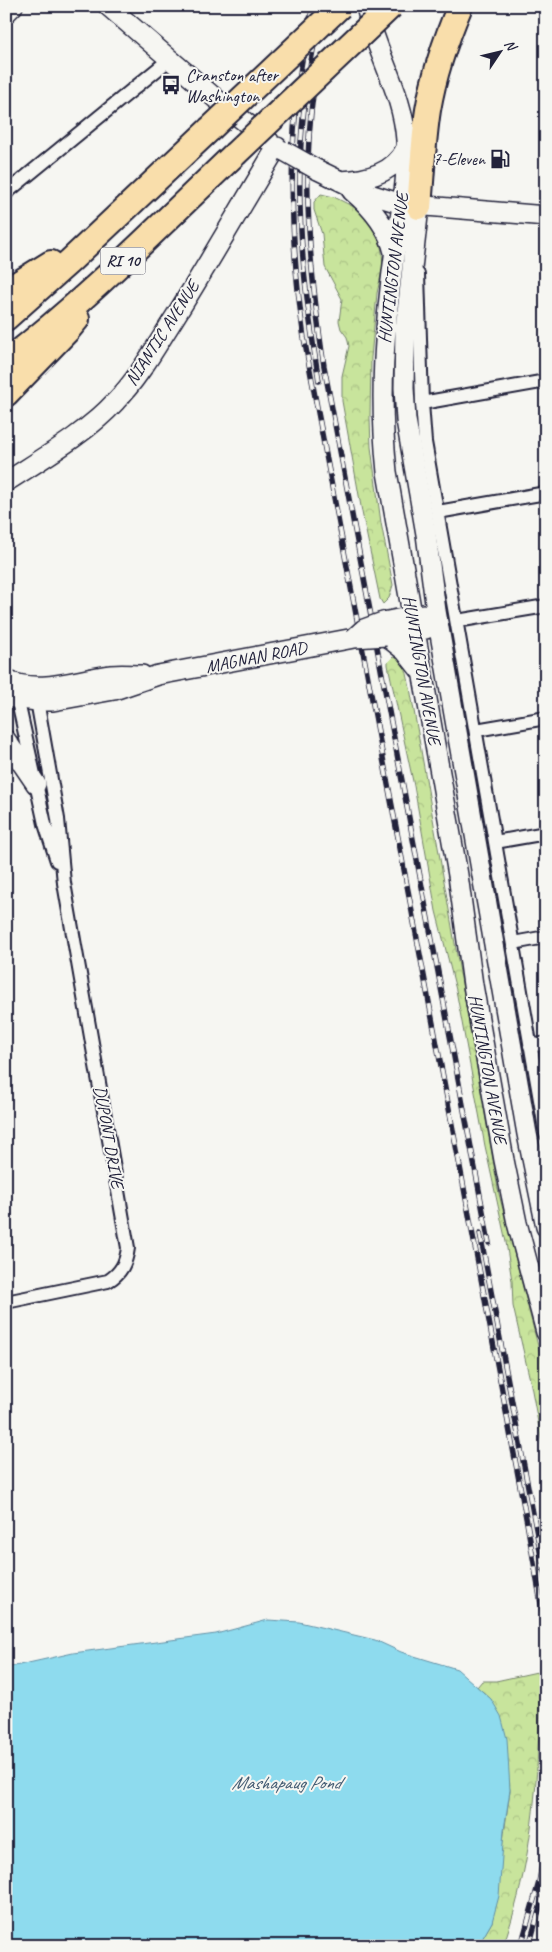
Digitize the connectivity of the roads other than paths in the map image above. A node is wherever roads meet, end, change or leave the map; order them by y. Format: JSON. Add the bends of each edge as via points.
{"nodes":[{"id":1,"x":13,"y":6,"type":"edge"},
{"id":2,"x":108,"y":6,"type":"edge"},
{"id":3,"x":340,"y":6,"type":"edge"},
{"id":4,"x":366,"y":6,"type":"edge"},
{"id":5,"x":391,"y":6,"type":"edge"},
{"id":6,"x":460,"y":6,"type":"edge"},
{"id":7,"x":6,"y":14,"type":"edge"},
{"id":8,"x":170,"y":59,"type":"junction"},
{"id":9,"x":406,"y":148,"type":"junction"},
{"id":10,"x":281,"y":149,"type":"junction"},
{"id":11,"x":166,"y":171,"type":"junction"},
{"id":12,"x":339,"y":181,"type":"junction"},
{"id":13,"x":6,"y":193,"type":"edge"},
{"id":14,"x":410,"y":205,"type":"junction"},
{"id":15,"x":546,"y":216,"type":"edge"},
{"id":16,"x":416,"y":239,"type":"junction"},
{"id":17,"x":394,"y":256,"type":"junction"},
{"id":18,"x":112,"y":272,"type":"junction"},
{"id":19,"x":6,"y":291,"type":"edge"},
{"id":20,"x":6,"y":318,"type":"edge"},
{"id":21,"x":6,"y":362,"type":"edge"},
{"id":22,"x":546,"y":381,"type":"edge"},
{"id":23,"x":6,"y":394,"type":"edge"},
{"id":24,"x":422,"y":403,"type":"junction"},
{"id":25,"x":6,"y":482,"type":"edge"},
{"id":26,"x":546,"y":493,"type":"edge"},
{"id":27,"x":438,"y":512,"type":"junction"},
{"id":28,"x":546,"y":606,"type":"edge"},
{"id":29,"x":444,"y":620,"type":"junction"},
{"id":30,"x":414,"y":623,"type":"junction"},
{"id":31,"x":384,"y":629,"type":"junction"},
{"id":32,"x":422,"y":674,"type":"junction"},
{"id":33,"x":11,"y":690,"type":"edge"},
{"id":34,"x":36,"y":694,"type":"junction"},
{"id":35,"x":546,"y":718,"type":"edge"},
{"id":36,"x":476,"y":730,"type":"junction"},
{"id":37,"x":6,"y":740,"type":"edge"},
{"id":38,"x":36,"y":784,"type":"junction"},
{"id":39,"x":546,"y":833,"type":"edge"},
{"id":40,"x":495,"y":842,"type":"junction"},
{"id":41,"x":64,"y":883,"type":"junction"},
{"id":42,"x":546,"y":938,"type":"edge"},
{"id":43,"x":513,"y":943,"type":"junction"},
{"id":44,"x":546,"y":1043,"type":"edge"},
{"id":45,"x":530,"y":1046,"type":"junction"},
{"id":46,"x":546,"y":1134,"type":"edge"},
{"id":47,"x":546,"y":1227,"type":"edge"},
{"id":48,"x":6,"y":1302,"type":"edge"},
{"id":49,"x":546,"y":1332,"type":"edge"}],
"edges":[{"from":1,"to":7,"type":"main road"},
{"from":2,"to":8,"type":"main road"},
{"from":3,"to":11,"type":"highway","number":"RI 10","bridge":true},
{"from":4,"to":9,"type":"main road","name":"HUNTINGTON AVENUE","via":[[397,95],[406,133]]},
{"from":5,"to":18,"type":"highway","number":"RI 10","bridge":true},
{"from":6,"to":14,"type":"highway","via":[[434,86]]},
{"from":8,"to":10,"type":"main road"},
{"from":8,"to":13,"type":"street"},
{"from":9,"to":12,"type":"main road","via":[[399,160],[384,172],[362,179]]},
{"from":9,"to":14,"type":"main road","name":"HUNTINGTON AVENUE"},
{"from":10,"to":12,"type":"main road","bridge":true},
{"from":10,"to":25,"type":"main road","name":"NIANTIC AVENUE","via":[[132,382],[97,418]]},
{"from":11,"to":19,"type":"highway","via":[[54,260]]},
{"from":11,"to":20,"type":"highway","number":"RI 10"},
{"from":12,"to":14,"type":"main road","via":[[372,195]]},
{"from":12,"to":17,"type":"main road","via":[[363,201],[381,223],[390,238]]},
{"from":14,"to":15,"type":"main road"},
{"from":14,"to":16,"type":"main road","name":"HUNTINGTON AVENUE"},
{"from":14,"to":17,"type":"main road","name":"HUNTINGTON AVENUE"},
{"from":16,"to":24,"type":"street","name":"HUNTINGTON AVENUE"},
{"from":16,"to":29,"type":"main road","name":"HUNTINGTON AVENUE","via":[[405,330],[406,420]]},
{"from":17,"to":30,"type":"main road","name":"HUNTINGTON AVENUE","via":[[383,356],[383,426],[389,483]]},
{"from":18,"to":21,"type":"highway","number":"RI 10"},
{"from":18,"to":23,"type":"highway","via":[[67,332]]},
{"from":22,"to":24,"type":"street"},
{"from":24,"to":27,"type":"street","name":"HUNTINGTON AVENUE"},
{"from":26,"to":27,"type":"street"},
{"from":27,"to":29,"type":"street","name":"HUNTINGTON AVENUE"},
{"from":28,"to":29,"type":"street"},
{"from":29,"to":30,"type":"main road","name":"MAGNAN ROAD"},
{"from":29,"to":36,"type":"street","name":"HUNTINGTON AVENUE"},
{"from":29,"to":47,"type":"main road","name":"HUNTINGTON AVENUE","via":[[529,1144]]},
{"from":30,"to":31,"type":"main road","name":"MAGNAN ROAD"},
{"from":30,"to":32,"type":"main road","name":"HUNTINGTON AVENUE"},
{"from":31,"to":32,"type":"main road"},
{"from":31,"to":34,"type":"main road","name":"MAGNAN ROAD","bridge":true,"via":[[364,629],[354,638],[158,675],[112,675]]},
{"from":32,"to":49,"type":"main road","name":"HUNTINGTON AVENUE","via":[[505,1168]]},
{"from":33,"to":34,"type":"main road","name":"MAGNAN ROAD"},
{"from":33,"to":38,"type":"street","name":"DUPONT DRIVE"},
{"from":34,"to":41,"type":"street","name":"DUPONT DRIVE","via":[[58,819]]},
{"from":35,"to":36,"type":"street"},
{"from":36,"to":40,"type":"street","name":"HUNTINGTON AVENUE"},
{"from":37,"to":38,"type":"main road"},
{"from":38,"to":41,"type":"street","name":"DUPONT DRIVE"},
{"from":39,"to":40,"type":"street"},
{"from":40,"to":43,"type":"street","name":"HUNTINGTON AVENUE"},
{"from":41,"to":48,"type":"street","name":"DUPONT DRIVE","via":[[128,1248],[122,1268],[108,1280]]},
{"from":42,"to":43,"type":"street"},
{"from":43,"to":45,"type":"street","name":"HUNTINGTON AVENUE"},
{"from":44,"to":45,"type":"street"},
{"from":45,"to":46,"type":"street","name":"HUNTINGTON AVENUE"}]}
